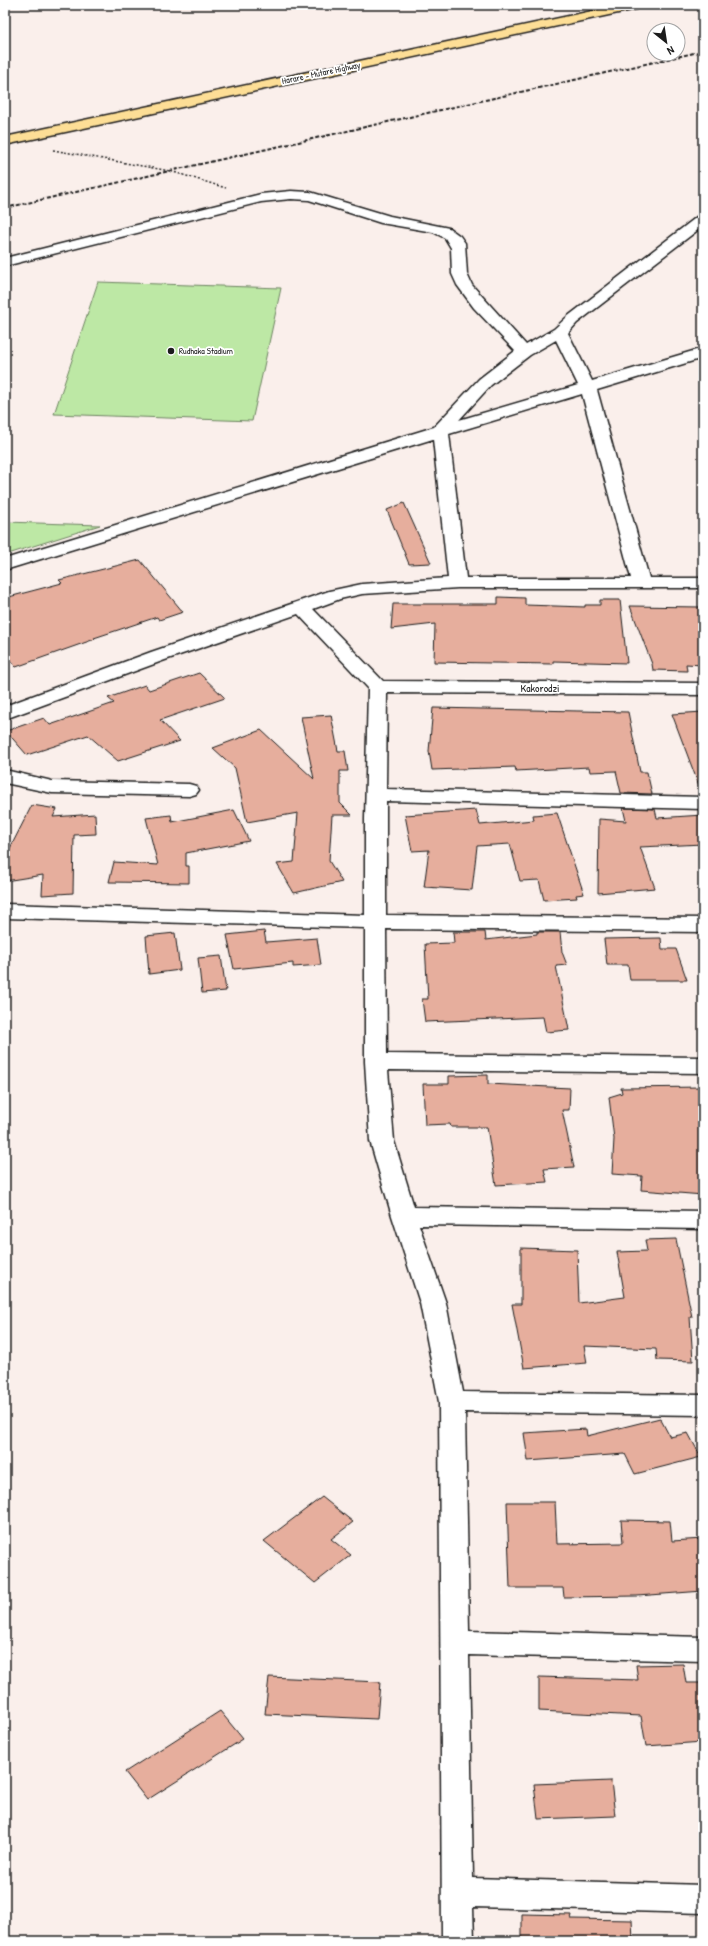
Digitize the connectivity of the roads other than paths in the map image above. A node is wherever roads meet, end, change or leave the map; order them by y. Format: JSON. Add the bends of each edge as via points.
{"nodes":[{"id":1,"x":637,"y":5,"type":"edge"},
{"id":2,"x":5,"y":141,"type":"edge"},
{"id":3,"x":703,"y":219,"type":"edge"},
{"id":4,"x":5,"y":262,"type":"edge"},
{"id":5,"x":560,"y":332,"type":"junction"},
{"id":6,"x":524,"y":352,"type":"junction"},
{"id":7,"x":703,"y":353,"type":"edge"},
{"id":8,"x":588,"y":388,"type":"junction"},
{"id":9,"x":440,"y":431,"type":"junction"},
{"id":10,"x":5,"y":565,"type":"edge"},
{"id":11,"x":641,"y":582,"type":"junction"},
{"id":12,"x":458,"y":583,"type":"junction"},
{"id":13,"x":703,"y":583,"type":"edge"},
{"id":14,"x":302,"y":608,"type":"junction"},
{"id":15,"x":378,"y":687,"type":"junction"},
{"id":16,"x":703,"y":689,"type":"edge"},
{"id":17,"x":5,"y":713,"type":"edge"},
{"id":18,"x":5,"y":776,"type":"edge"},
{"id":19,"x":189,"y":790,"type":"dead end"},
{"id":20,"x":376,"y":795,"type":"junction"},
{"id":21,"x":703,"y":802,"type":"edge"},
{"id":22,"x":5,"y":911,"type":"edge"},
{"id":23,"x":375,"y":922,"type":"junction"},
{"id":24,"x":703,"y":925,"type":"edge"},
{"id":25,"x":376,"y":1062,"type":"junction"},
{"id":26,"x":703,"y":1065,"type":"edge"},
{"id":27,"x":404,"y":1216,"type":"junction"},
{"id":28,"x":703,"y":1220,"type":"edge"},
{"id":29,"x":452,"y":1402,"type":"junction"},
{"id":30,"x":703,"y":1405,"type":"edge"},
{"id":31,"x":455,"y":1643,"type":"junction"},
{"id":32,"x":703,"y":1649,"type":"edge"},
{"id":33,"x":458,"y":1892,"type":"junction"},
{"id":34,"x":703,"y":1899,"type":"edge"},
{"id":35,"x":458,"y":1941,"type":"edge"}],
"edges":[{"from":1,"to":2,"type":"highway","name":"Harare - Mutare Highway"},
{"from":3,"to":5,"type":"street"},
{"from":4,"to":6,"type":"street","via":[[261,198],[308,196],[397,222],[448,233],[456,240],[460,277],[469,292]]},
{"from":5,"to":6,"type":"street"},
{"from":5,"to":8,"type":"street"},
{"from":6,"to":9,"type":"street","via":[[485,382]]},
{"from":7,"to":8,"type":"street"},
{"from":8,"to":9,"type":"street"},
{"from":8,"to":11,"type":"street"},
{"from":9,"to":10,"type":"street"},
{"from":9,"to":12,"type":"street"},
{"from":11,"to":12,"type":"street"},
{"from":11,"to":13,"type":"street"},
{"from":12,"to":14,"type":"street","via":[[362,589]]},
{"from":14,"to":15,"type":"street"},
{"from":14,"to":17,"type":"street","via":[[158,656]]},
{"from":15,"to":16,"type":"street","name":"Kakorodzi"},
{"from":15,"to":20,"type":"street"},
{"from":18,"to":19,"type":"street","via":[[52,787]]},
{"from":20,"to":21,"type":"street"},
{"from":20,"to":23,"type":"street"},
{"from":22,"to":23,"type":"street"},
{"from":23,"to":24,"type":"street"},
{"from":23,"to":25,"type":"street"},
{"from":25,"to":26,"type":"street"},
{"from":25,"to":27,"type":"street","via":[[382,1141]]},
{"from":27,"to":28,"type":"street"},
{"from":27,"to":29,"type":"street","via":[[433,1303]]},
{"from":29,"to":30,"type":"street"},
{"from":29,"to":31,"type":"street"},
{"from":31,"to":32,"type":"street"},
{"from":31,"to":33,"type":"street"},
{"from":33,"to":34,"type":"street"},
{"from":33,"to":35,"type":"street"}]}
